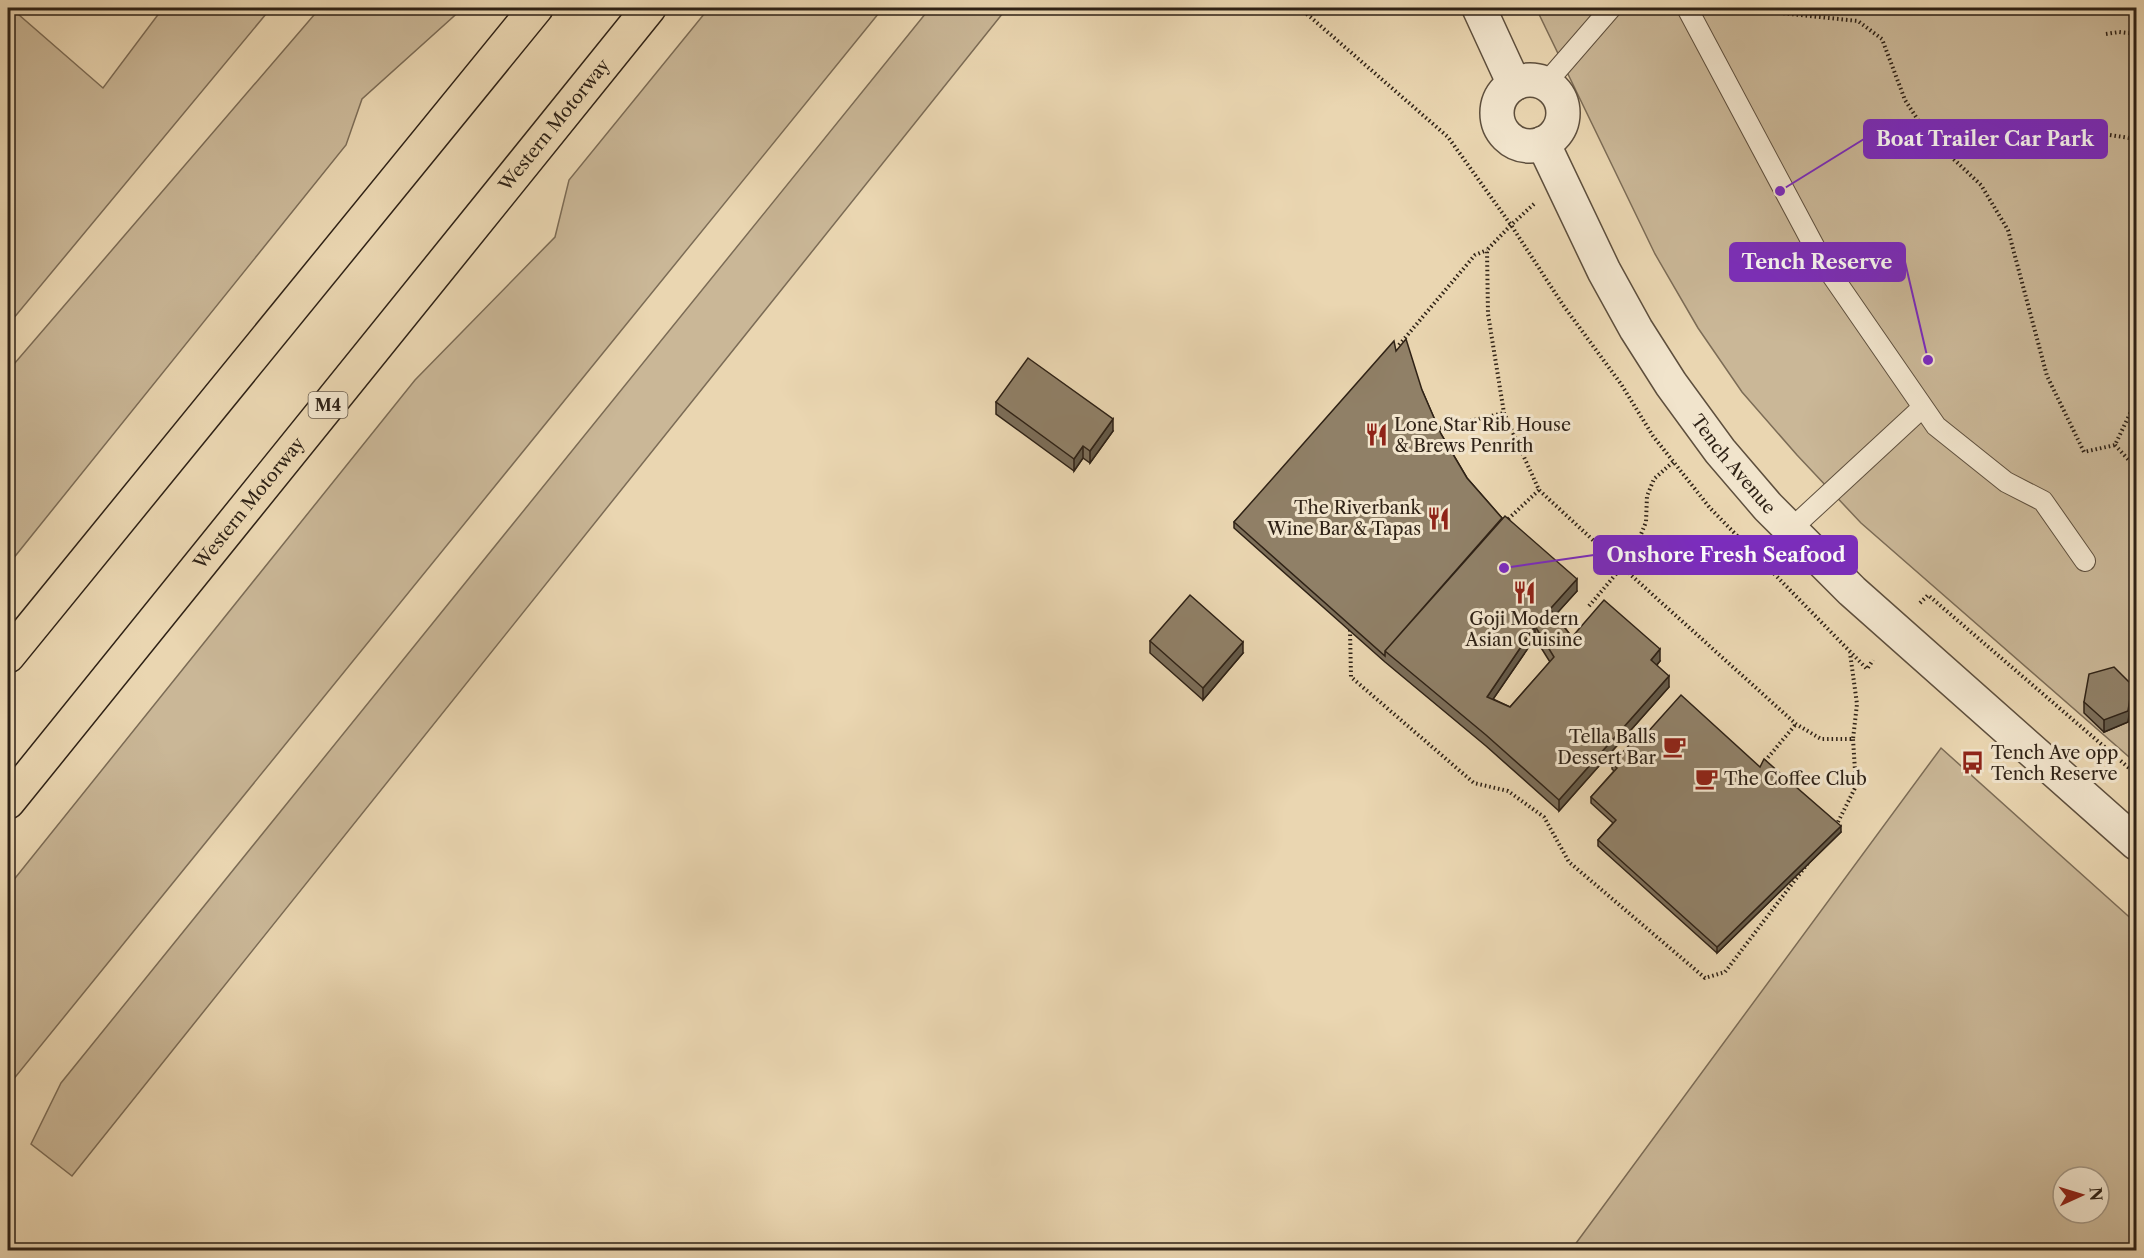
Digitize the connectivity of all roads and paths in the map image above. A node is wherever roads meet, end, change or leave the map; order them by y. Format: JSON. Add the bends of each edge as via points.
{"nodes":[{"id":1,"x":536,"y":8,"type":"edge"},
{"id":2,"x":649,"y":8,"type":"edge"},
{"id":3,"x":1300,"y":8,"type":"edge"},
{"id":4,"x":1479,"y":8,"type":"edge"},
{"id":5,"x":1611,"y":8,"type":"edge"},
{"id":6,"x":1687,"y":8,"type":"edge"},
{"id":7,"x":1767,"y":8,"type":"edge"},
{"id":8,"x":2106,"y":34,"type":"dead end"},
{"id":9,"x":2136,"y":34,"type":"edge"},
{"id":10,"x":1530,"y":83,"type":"junction"},
{"id":11,"x":2110,"y":135,"type":"dead end"},
{"id":12,"x":2136,"y":139,"type":"edge"},
{"id":13,"x":1543,"y":143,"type":"junction"},
{"id":14,"x":1534,"y":204,"type":"dead end"},
{"id":15,"x":1510,"y":225,"type":"junction"},
{"id":16,"x":1487,"y":250,"type":"junction"},
{"id":17,"x":1399,"y":345,"type":"edge"},
{"id":18,"x":2136,"y":401,"type":"edge"},
{"id":19,"x":1923,"y":408,"type":"junction"},
{"id":20,"x":1504,"y":413,"type":"junction"},
{"id":21,"x":1428,"y":431,"type":"edge"},
{"id":22,"x":2115,"y":445,"type":"junction"},
{"id":23,"x":1674,"y":461,"type":"junction"},
{"id":24,"x":2136,"y":468,"type":"edge"},
{"id":25,"x":1539,"y":490,"type":"junction"},
{"id":26,"x":1498,"y":528,"type":"edge"},
{"id":27,"x":1790,"y":530,"type":"junction"},
{"id":28,"x":2085,"y":561,"type":"dead end"},
{"id":29,"x":1622,"y":567,"type":"junction"},
{"id":30,"x":1589,"y":606,"type":"dead end"},
{"id":31,"x":1916,"y":607,"type":"dead end"},
{"id":32,"x":1350,"y":630,"type":"edge"},
{"id":33,"x":1850,"y":651,"type":"junction"},
{"id":34,"x":8,"y":656,"type":"edge"},
{"id":35,"x":1876,"y":656,"type":"dead end"},
{"id":36,"x":1796,"y":724,"type":"junction"},
{"id":37,"x":1853,"y":739,"type":"junction"},
{"id":38,"x":1765,"y":761,"type":"edge"},
{"id":39,"x":2136,"y":774,"type":"edge"},
{"id":40,"x":8,"y":802,"type":"edge"},
{"id":41,"x":1830,"y":834,"type":"edge"},
{"id":42,"x":2136,"y":843,"type":"edge"},
{"id":43,"x":1809,"y":861,"type":"edge"}],
"edges":[{"from":1,"to":34,"type":"highway"},
{"from":2,"to":40,"type":"highway","name":"Western Motorway","number":"M4"},
{"from":3,"to":15,"type":"path","via":[[1448,137]]},
{"from":4,"to":10,"type":"street"},
{"from":5,"to":10,"type":"lane"},
{"from":6,"to":19,"type":"lane","via":[[1822,261]]},
{"from":7,"to":22,"type":"path","via":[[1771,12],[1858,21],[1882,39],[1910,109],[1927,134],[1981,185],[2008,230],[2047,376],[2084,452]]},
{"from":8,"to":9,"type":"path"},
{"from":10,"to":13,"type":"street","via":[[1560,98],[1563,108],[1559,129]]},
{"from":10,"to":13,"type":"street","via":[[1506,91],[1497,111],[1499,122],[1503,132],[1522,145]]},
{"from":11,"to":12,"type":"path"},
{"from":13,"to":27,"type":"street","name":"Tench Avenue","via":[[1635,329],[1720,451]]},
{"from":14,"to":15,"type":"path"},
{"from":15,"to":16,"type":"path"},
{"from":15,"to":23,"type":"path"},
{"from":16,"to":17,"type":"path","via":[[1475,255]]},
{"from":16,"to":20,"type":"path","via":[[1488,314]]},
{"from":18,"to":22,"type":"path"},
{"from":19,"to":27,"type":"lane"},
{"from":19,"to":28,"type":"lane","via":[[1936,426],[2006,482],[2043,501]]},
{"from":20,"to":21,"type":"path"},
{"from":20,"to":25,"type":"path"},
{"from":22,"to":24,"type":"path"},
{"from":23,"to":29,"type":"path","via":[[1654,479],[1647,496],[1641,536]]},
{"from":23,"to":33,"type":"path","via":[[1710,508]]},
{"from":25,"to":26,"type":"path"},
{"from":25,"to":29,"type":"path"},
{"from":27,"to":42,"type":"street","name":"Tench Avenue","via":[[1852,591]]},
{"from":29,"to":30,"type":"path"},
{"from":29,"to":36,"type":"path"},
{"from":31,"to":39,"type":"path","via":[[1928,595]]},
{"from":32,"to":43,"type":"path","via":[[1351,677],[1474,783],[1508,791],[1544,816],[1569,862],[1705,978],[1725,972]]},
{"from":33,"to":35,"type":"path","via":[[1867,669]]},
{"from":33,"to":37,"type":"path","via":[[1857,704]]},
{"from":36,"to":37,"type":"path","via":[[1821,739]]},
{"from":36,"to":38,"type":"path"},
{"from":37,"to":41,"type":"path","via":[[1856,786]]}]}
